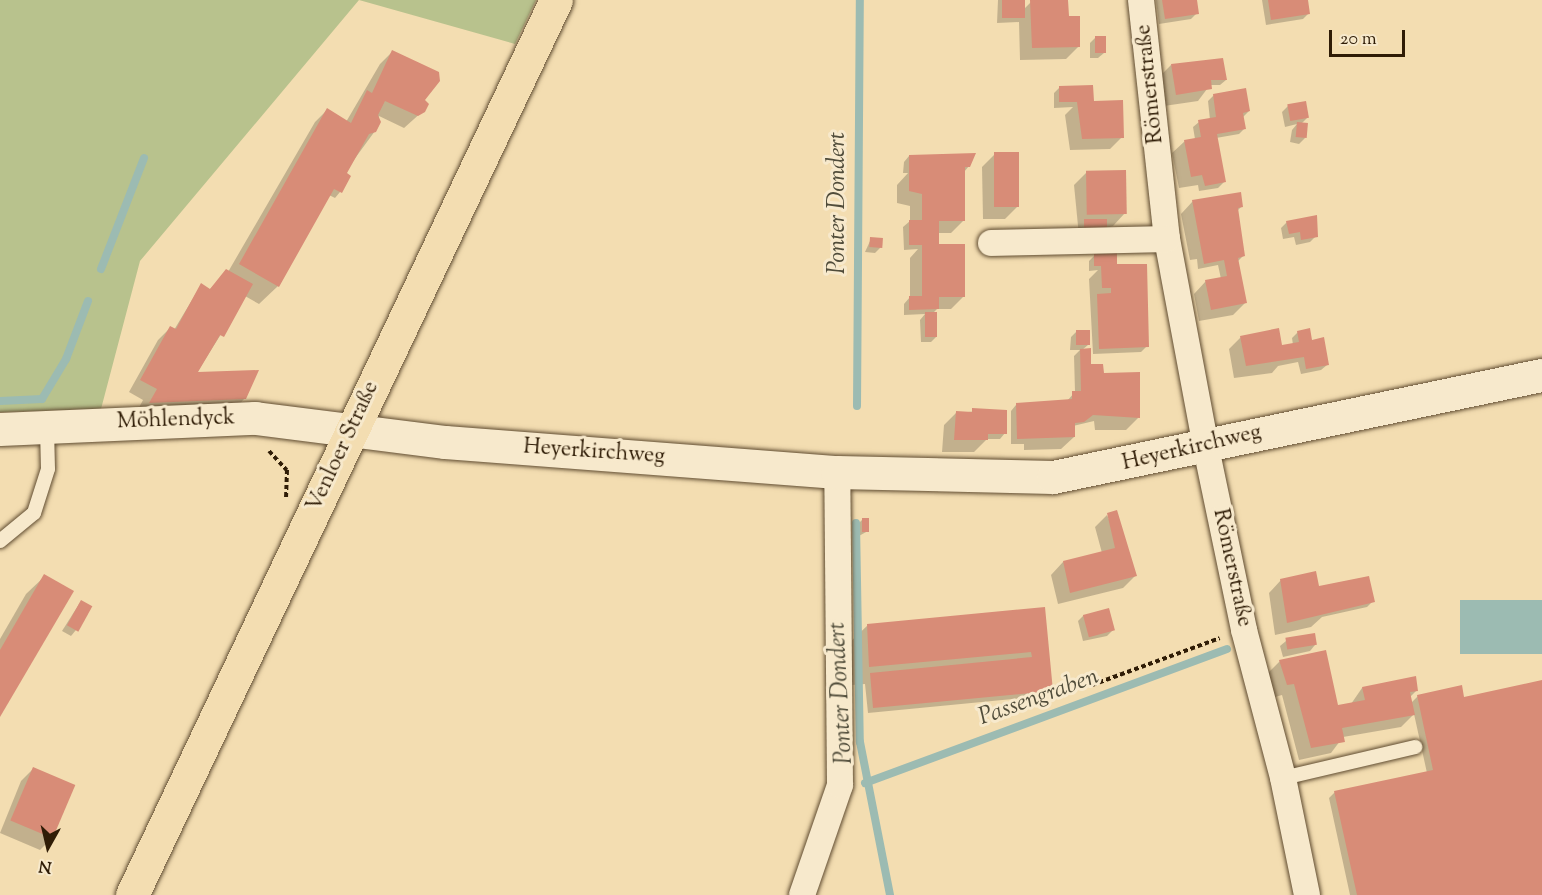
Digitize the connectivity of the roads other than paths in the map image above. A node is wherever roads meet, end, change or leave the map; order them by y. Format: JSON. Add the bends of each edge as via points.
{"nodes":[{"id":1,"x":556,"y":0,"type":"edge"},
{"id":2,"x":1141,"y":0,"type":"edge"},
{"id":3,"x":1167,"y":239,"type":"junction"},
{"id":4,"x":991,"y":243,"type":"dead end"},
{"id":5,"x":1542,"y":375,"type":"edge"},
{"id":6,"x":47,"y":427,"type":"junction"},
{"id":7,"x":352,"y":428,"type":"junction"},
{"id":8,"x":0,"y":429,"type":"edge"},
{"id":9,"x":1205,"y":443,"type":"junction"},
{"id":10,"x":837,"y":472,"type":"junction"},
{"id":11,"x":0,"y":541,"type":"edge"},
{"id":12,"x":1415,"y":747,"type":"dead end"},
{"id":13,"x":1283,"y":778,"type":"junction"},
{"id":14,"x":132,"y":895,"type":"edge"},
{"id":15,"x":802,"y":895,"type":"edge"},
{"id":16,"x":1307,"y":895,"type":"edge"}],
"edges":[{"from":1,"to":7,"type":"main road","name":"Venloer Straße"},
{"from":2,"to":3,"type":"street","name":"Römerstraße"},
{"from":3,"to":4,"type":"street"},
{"from":3,"to":9,"type":"street","name":"Römerstraße"},
{"from":5,"to":9,"type":"street","name":"Heyerkirchweg"},
{"from":6,"to":7,"type":"street","name":"Möhlendyck","via":[[255,418]]},
{"from":6,"to":8,"type":"street","name":"Möhlendyck"},
{"from":6,"to":11,"type":"lane","via":[[48,469],[33,513]]},
{"from":7,"to":10,"type":"street","name":"Heyerkirchweg","via":[[445,442]]},
{"from":7,"to":14,"type":"main road","name":"Venloer Straße"},
{"from":9,"to":10,"type":"street","name":"Heyerkirchweg","via":[[1155,459],[1053,477]]},
{"from":9,"to":13,"type":"street","name":"Römerstraße","via":[[1244,630]]},
{"from":10,"to":15,"type":"street","via":[[840,785]]},
{"from":12,"to":13,"type":"lane"},
{"from":13,"to":16,"type":"street","name":"Römerstraße"}]}
